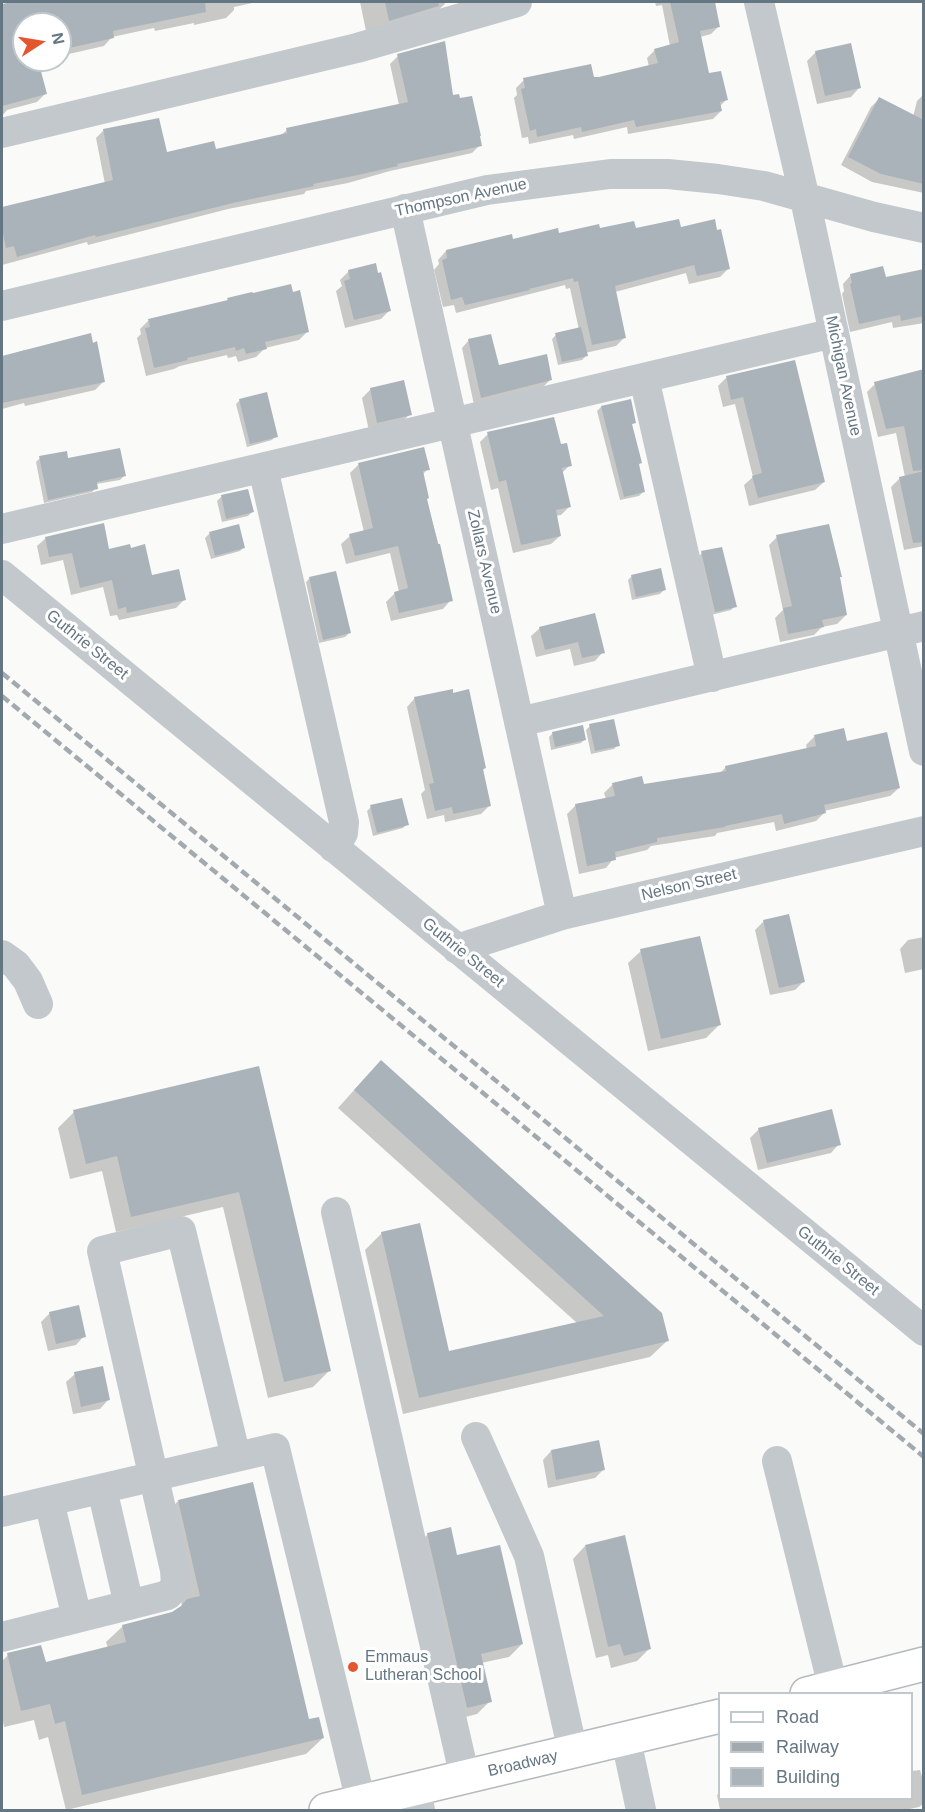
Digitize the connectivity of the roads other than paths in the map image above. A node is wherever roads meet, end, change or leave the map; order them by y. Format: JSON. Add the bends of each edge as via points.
{"nodes":[{"id":1,"x":517,"y":2,"type":"edge"},
{"id":2,"x":759,"y":2,"type":"edge"},
{"id":3,"x":2,"y":133,"type":"edge"},
{"id":4,"x":805,"y":199,"type":"junction"},
{"id":5,"x":405,"y":209,"type":"junction"},
{"id":6,"x":924,"y":228,"type":"edge"},
{"id":7,"x":2,"y":306,"type":"edge"},
{"id":8,"x":834,"y":333,"type":"junction"},
{"id":9,"x":644,"y":378,"type":"junction"},
{"id":10,"x":453,"y":423,"type":"junction"},
{"id":11,"x":263,"y":468,"type":"junction"},
{"id":12,"x":2,"y":529,"type":"edge"},
{"id":13,"x":2,"y":575,"type":"edge"},
{"id":14,"x":911,"y":628,"type":"edge"},
{"id":15,"x":711,"y":677,"type":"junction"},
{"id":16,"x":519,"y":722,"type":"junction"},
{"id":17,"x":924,"y":751,"type":"edge"},
{"id":18,"x":924,"y":831,"type":"edge"},
{"id":19,"x":334,"y":848,"type":"junction"},
{"id":20,"x":562,"y":915,"type":"junction"},
{"id":21,"x":457,"y":949,"type":"junction"},
{"id":22,"x":2,"y":955,"type":"edge"},
{"id":23,"x":38,"y":1004,"type":"dead end"},
{"id":24,"x":336,"y":1212,"type":"dead end"},
{"id":25,"x":924,"y":1331,"type":"edge"},
{"id":26,"x":476,"y":1437,"type":"dead end"},
{"id":27,"x":236,"y":1457,"type":"junction"},
{"id":28,"x":777,"y":1461,"type":"dead end"},
{"id":29,"x":153,"y":1477,"type":"junction"},
{"id":30,"x":102,"y":1489,"type":"junction"},
{"id":31,"x":49,"y":1501,"type":"junction"},
{"id":32,"x":2,"y":1512,"type":"edge"},
{"id":33,"x":129,"y":1605,"type":"junction"},
{"id":34,"x":77,"y":1618,"type":"junction"},
{"id":35,"x":2,"y":1637,"type":"edge"},
{"id":36,"x":924,"y":1664,"type":"edge"},
{"id":37,"x":820,"y":1690,"type":"edge"},
{"id":38,"x":718,"y":1717,"type":"edge"},
{"id":39,"x":626,"y":1740,"type":"junction"},
{"id":40,"x":573,"y":1752,"type":"junction"},
{"id":41,"x":465,"y":1778,"type":"junction"},
{"id":42,"x":417,"y":1800,"type":"edge"},
{"id":43,"x":361,"y":1802,"type":"junction"},
{"id":44,"x":326,"y":1810,"type":"edge"},
{"id":45,"x":641,"y":1810,"type":"edge"}],
"edges":[{"from":1,"to":3,"type":"street","via":[[357,48]]},
{"from":2,"to":4,"type":"street","name":"Michigan Avenue"},
{"from":4,"to":5,"type":"street","name":"Thompson Avenue","via":[[764,186],[718,179],[610,174],[487,189]]},
{"from":4,"to":6,"type":"street","name":"Thompson Avenue"},
{"from":4,"to":8,"type":"street","name":"Michigan Avenue"},
{"from":5,"to":7,"type":"street","name":"Thompson Avenue"},
{"from":5,"to":10,"type":"street","name":"Zollars Avenue"},
{"from":8,"to":9,"type":"street"},
{"from":8,"to":14,"type":"street","name":"Michigan Avenue"},
{"from":9,"to":10,"type":"street"},
{"from":9,"to":15,"type":"street"},
{"from":10,"to":11,"type":"street"},
{"from":10,"to":16,"type":"street","name":"Zollars Avenue"},
{"from":11,"to":12,"type":"street"},
{"from":11,"to":19,"type":"street","via":[[344,822],[343,834]]},
{"from":13,"to":19,"type":"street","name":"Guthrie Street"},
{"from":14,"to":15,"type":"street"},
{"from":14,"to":17,"type":"street","name":"Michigan Avenue"},
{"from":15,"to":16,"type":"street"},
{"from":16,"to":20,"type":"street","name":"Zollars Avenue"},
{"from":18,"to":20,"type":"street","name":"Nelson Street"},
{"from":19,"to":21,"type":"street","name":"Guthrie Street"},
{"from":20,"to":21,"type":"street","name":"Nelson Street"},
{"from":21,"to":25,"type":"street","name":"Guthrie Street"},
{"from":22,"to":23,"type":"street","via":[[28,981]]},
{"from":24,"to":41,"type":"street"},
{"from":26,"to":40,"type":"street","via":[[529,1556]]},
{"from":27,"to":29,"type":"street"},
{"from":27,"to":29,"type":"street","via":[[181,1231],[102,1251]]},
{"from":27,"to":43,"type":"street","via":[[275,1448]]},
{"from":28,"to":37,"type":"street"},
{"from":29,"to":30,"type":"street"},
{"from":29,"to":33,"type":"street","via":[[176,1586],[168,1595]]},
{"from":30,"to":31,"type":"street"},
{"from":30,"to":33,"type":"street"},
{"from":31,"to":32,"type":"street"},
{"from":31,"to":34,"type":"street"},
{"from":33,"to":34,"type":"street"},
{"from":34,"to":35,"type":"street"},
{"from":36,"to":37,"type":"main road"},
{"from":38,"to":39,"type":"main road","name":"Broadway"},
{"from":39,"to":40,"type":"main road","name":"Broadway"},
{"from":39,"to":45,"type":"street"},
{"from":40,"to":41,"type":"main road","name":"Broadway"},
{"from":41,"to":42,"type":"main road","name":"Broadway"},
{"from":42,"to":43,"type":"main road","name":"Broadway"},
{"from":43,"to":44,"type":"main road","name":"Broadway"}]}
